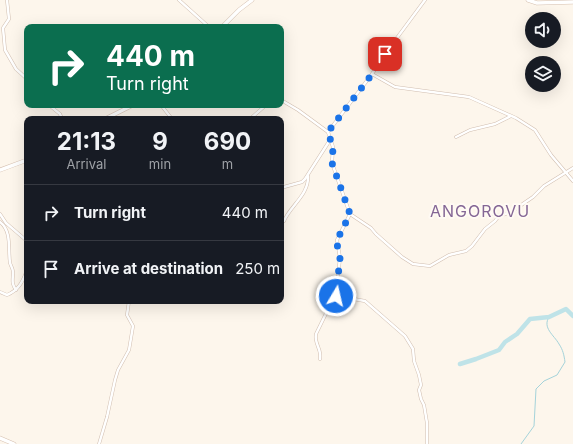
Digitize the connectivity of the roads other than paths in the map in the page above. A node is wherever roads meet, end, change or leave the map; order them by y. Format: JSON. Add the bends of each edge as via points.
{"nodes":[{"id":1,"x":7,"y":0,"type":"edge"},
{"id":2,"x":178,"y":0,"type":"edge"},
{"id":3,"x":252,"y":0,"type":"edge"},
{"id":4,"x":425,"y":0,"type":"edge"},
{"id":5,"x":528,"y":0,"type":"edge"},
{"id":6,"x":573,"y":2,"type":"edge"},
{"id":7,"x":206,"y":24,"type":"edge"},
{"id":8,"x":225,"y":24,"type":"edge"},
{"id":9,"x":0,"y":30,"type":"edge"},
{"id":10,"x":4,"y":32,"type":"junction"},
{"id":11,"x":372,"y":74,"type":"junction"},
{"id":12,"x":24,"y":77,"type":"edge"},
{"id":13,"x":284,"y":102,"type":"edge"},
{"id":14,"x":53,"y":108,"type":"edge"},
{"id":15,"x":127,"y":108,"type":"edge"},
{"id":16,"x":163,"y":108,"type":"edge"},
{"id":17,"x":263,"y":108,"type":"edge"},
{"id":18,"x":61,"y":116,"type":"edge"},
{"id":19,"x":111,"y":116,"type":"edge"},
{"id":20,"x":170,"y":116,"type":"edge"},
{"id":21,"x":253,"y":116,"type":"edge"},
{"id":22,"x":511,"y":116,"type":"junction"},
{"id":23,"x":328,"y":132,"type":"junction"},
{"id":24,"x":456,"y":137,"type":"dead end"},
{"id":25,"x":330,"y":140,"type":"junction"},
{"id":26,"x":24,"y":161,"type":"edge"},
{"id":27,"x":573,"y":168,"type":"edge"},
{"id":28,"x":0,"y":170,"type":"edge"},
{"id":29,"x":564,"y":172,"type":"junction"},
{"id":30,"x":308,"y":176,"type":"junction"},
{"id":31,"x":573,"y":181,"type":"edge"},
{"id":32,"x":284,"y":187,"type":"dead end"},
{"id":33,"x":478,"y":208,"type":"dead end"},
{"id":34,"x":0,"y":214,"type":"edge"},
{"id":35,"x":350,"y":214,"type":"junction"},
{"id":36,"x":499,"y":216,"type":"junction"},
{"id":37,"x":284,"y":221,"type":"dead end"},
{"id":38,"x":0,"y":222,"type":"edge"},
{"id":39,"x":24,"y":238,"type":"edge"},
{"id":40,"x":24,"y":279,"type":"edge"},
{"id":41,"x":16,"y":290,"type":"junction"},
{"id":42,"x":0,"y":292,"type":"edge"},
{"id":43,"x":336,"y":293,"type":"junction"},
{"id":44,"x":129,"y":304,"type":"edge"},
{"id":45,"x":320,"y":359,"type":"dead end"},
{"id":46,"x":0,"y":438,"type":"edge"},
{"id":47,"x":14,"y":444,"type":"edge"},
{"id":48,"x":99,"y":444,"type":"edge"},
{"id":49,"x":427,"y":444,"type":"edge"}],
"edges":[{"from":1,"to":10,"type":"street","via":[[9,19],[3,28]]},
{"from":2,"to":7,"type":"street"},
{"from":3,"to":8,"type":"street"},
{"from":4,"to":11,"type":"street"},
{"from":5,"to":6,"type":"street","via":[[537,3]]},
{"from":9,"to":10,"type":"street"},
{"from":10,"to":12,"type":"street","via":[[8,57]]},
{"from":11,"to":22,"type":"street","via":[[395,87],[469,97]]},
{"from":11,"to":23,"type":"street"},
{"from":13,"to":23,"type":"street"},
{"from":14,"to":18,"type":"street"},
{"from":15,"to":19,"type":"street"},
{"from":16,"to":20,"type":"street"},
{"from":17,"to":21,"type":"street"},
{"from":22,"to":24,"type":"street"},
{"from":22,"to":29,"type":"street","via":[[535,130]]},
{"from":23,"to":25,"type":"street"},
{"from":25,"to":30,"type":"street"},
{"from":25,"to":35,"type":"street","via":[[333,148],[332,163]]},
{"from":26,"to":28,"type":"street"},
{"from":27,"to":29,"type":"street"},
{"from":29,"to":31,"type":"street"},
{"from":29,"to":36,"type":"street","via":[[521,206]]},
{"from":30,"to":32,"type":"street","via":[[303,181]]},
{"from":30,"to":37,"type":"street","via":[[308,185]]},
{"from":33,"to":36,"type":"street"},
{"from":34,"to":39,"type":"street","via":[[6,223]]},
{"from":35,"to":36,"type":"street","via":[[371,228],[402,257],[413,264],[426,267],[449,255],[466,251]]},
{"from":35,"to":43,"type":"street","via":[[337,240],[340,258]]},
{"from":38,"to":41,"type":"street","via":[[10,245],[12,281]]},
{"from":40,"to":41,"type":"street"},
{"from":41,"to":42,"type":"street","via":[[7,296]]},
{"from":43,"to":45,"type":"street","via":[[315,336]]},
{"from":43,"to":49,"type":"street","via":[[365,301],[410,343],[427,418]]},
{"from":44,"to":48,"type":"street","via":[[127,315],[133,326],[129,350],[118,370]]},
{"from":46,"to":47,"type":"street"}]}
